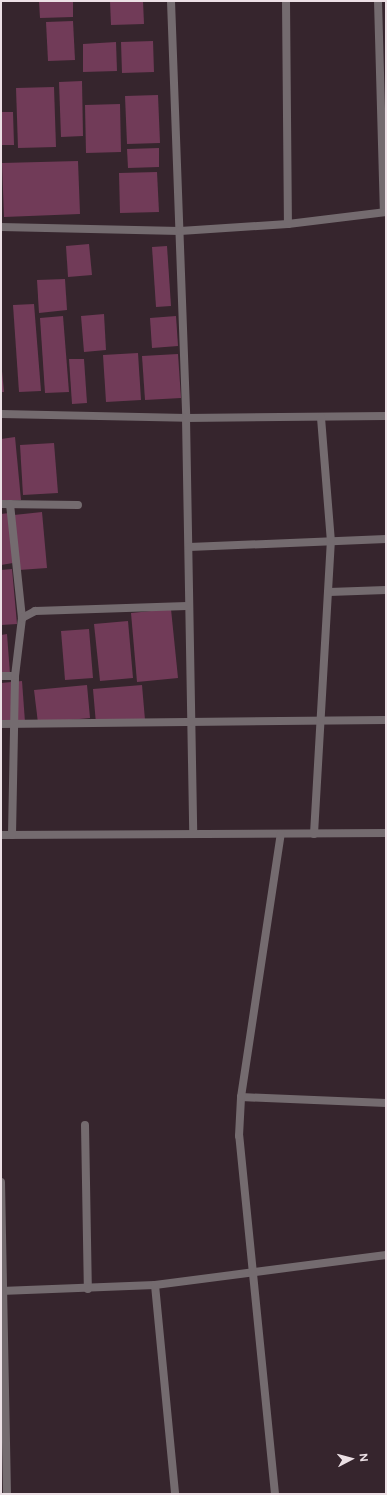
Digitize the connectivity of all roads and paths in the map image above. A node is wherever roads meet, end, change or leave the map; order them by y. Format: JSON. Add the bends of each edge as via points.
{"nodes":[{"id":1,"x":172,"y":1,"type":"edge"},
{"id":2,"x":286,"y":1,"type":"edge"},
{"id":3,"x":378,"y":1,"type":"edge"},
{"id":4,"x":385,"y":212,"type":"edge"},
{"id":5,"x":288,"y":224,"type":"junction"},
{"id":6,"x":1,"y":227,"type":"edge"},
{"id":7,"x":180,"y":230,"type":"junction"},
{"id":8,"x":1,"y":414,"type":"edge"},
{"id":9,"x":386,"y":416,"type":"edge"},
{"id":10,"x":321,"y":417,"type":"junction"},
{"id":11,"x":186,"y":418,"type":"junction"},
{"id":12,"x":1,"y":504,"type":"edge"},
{"id":13,"x":10,"y":504,"type":"junction"},
{"id":14,"x":78,"y":505,"type":"dead end"},
{"id":15,"x":386,"y":539,"type":"edge"},
{"id":16,"x":331,"y":542,"type":"junction"},
{"id":17,"x":189,"y":547,"type":"junction"},
{"id":18,"x":386,"y":590,"type":"edge"},
{"id":19,"x":329,"y":592,"type":"junction"},
{"id":20,"x":187,"y":606,"type":"junction"},
{"id":21,"x":22,"y":618,"type":"junction"},
{"id":22,"x":1,"y":676,"type":"edge"},
{"id":23,"x":15,"y":676,"type":"junction"},
{"id":24,"x":321,"y":720,"type":"junction"},
{"id":25,"x":386,"y":720,"type":"edge"},
{"id":26,"x":192,"y":722,"type":"junction"},
{"id":27,"x":1,"y":724,"type":"edge"},
{"id":28,"x":15,"y":724,"type":"junction"},
{"id":29,"x":386,"y":833,"type":"edge"},
{"id":30,"x":193,"y":834,"type":"junction"},
{"id":31,"x":280,"y":834,"type":"junction"},
{"id":32,"x":314,"y":834,"type":"junction"},
{"id":33,"x":1,"y":835,"type":"edge"},
{"id":34,"x":12,"y":835,"type":"junction"},
{"id":35,"x":240,"y":1097,"type":"junction"},
{"id":36,"x":386,"y":1103,"type":"edge"},
{"id":37,"x":85,"y":1125,"type":"dead end"},
{"id":38,"x":1,"y":1182,"type":"edge"},
{"id":39,"x":386,"y":1255,"type":"edge"},
{"id":40,"x":253,"y":1271,"type":"junction"},
{"id":41,"x":155,"y":1285,"type":"junction"},
{"id":42,"x":88,"y":1289,"type":"junction"},
{"id":43,"x":2,"y":1291,"type":"edge"},
{"id":44,"x":7,"y":1494,"type":"edge"},
{"id":45,"x":175,"y":1494,"type":"edge"},
{"id":46,"x":275,"y":1494,"type":"edge"}],
"edges":[{"from":1,"to":7,"type":"street"},
{"from":2,"to":5,"type":"street"},
{"from":3,"to":4,"type":"street"},
{"from":4,"to":5,"type":"street"},
{"from":5,"to":7,"type":"street"},
{"from":6,"to":7,"type":"street"},
{"from":7,"to":11,"type":"street"},
{"from":8,"to":11,"type":"street"},
{"from":9,"to":10,"type":"street"},
{"from":10,"to":11,"type":"street"},
{"from":10,"to":16,"type":"street"},
{"from":11,"to":17,"type":"street"},
{"from":12,"to":13,"type":"street"},
{"from":13,"to":14,"type":"street"},
{"from":13,"to":21,"type":"street"},
{"from":15,"to":16,"type":"street"},
{"from":16,"to":17,"type":"street"},
{"from":16,"to":19,"type":"street"},
{"from":17,"to":20,"type":"street"},
{"from":18,"to":19,"type":"street"},
{"from":19,"to":24,"type":"street"},
{"from":20,"to":21,"type":"street","via":[[35,611]]},
{"from":20,"to":26,"type":"street"},
{"from":21,"to":23,"type":"street"},
{"from":22,"to":23,"type":"street"},
{"from":23,"to":28,"type":"street"},
{"from":24,"to":25,"type":"street"},
{"from":24,"to":26,"type":"street"},
{"from":24,"to":32,"type":"street"},
{"from":26,"to":28,"type":"street"},
{"from":26,"to":30,"type":"street"},
{"from":27,"to":28,"type":"street"},
{"from":28,"to":34,"type":"street"},
{"from":29,"to":32,"type":"street"},
{"from":30,"to":31,"type":"street"},
{"from":30,"to":34,"type":"street"},
{"from":31,"to":32,"type":"street"},
{"from":31,"to":35,"type":"street"},
{"from":33,"to":34,"type":"street"},
{"from":35,"to":36,"type":"street"},
{"from":35,"to":40,"type":"street","via":[[239,1136]]},
{"from":37,"to":42,"type":"street"},
{"from":38,"to":43,"type":"street"},
{"from":39,"to":40,"type":"street"},
{"from":40,"to":41,"type":"street"},
{"from":40,"to":46,"type":"street"},
{"from":41,"to":42,"type":"street"},
{"from":41,"to":45,"type":"street"},
{"from":42,"to":43,"type":"street"},
{"from":43,"to":44,"type":"street"}]}
